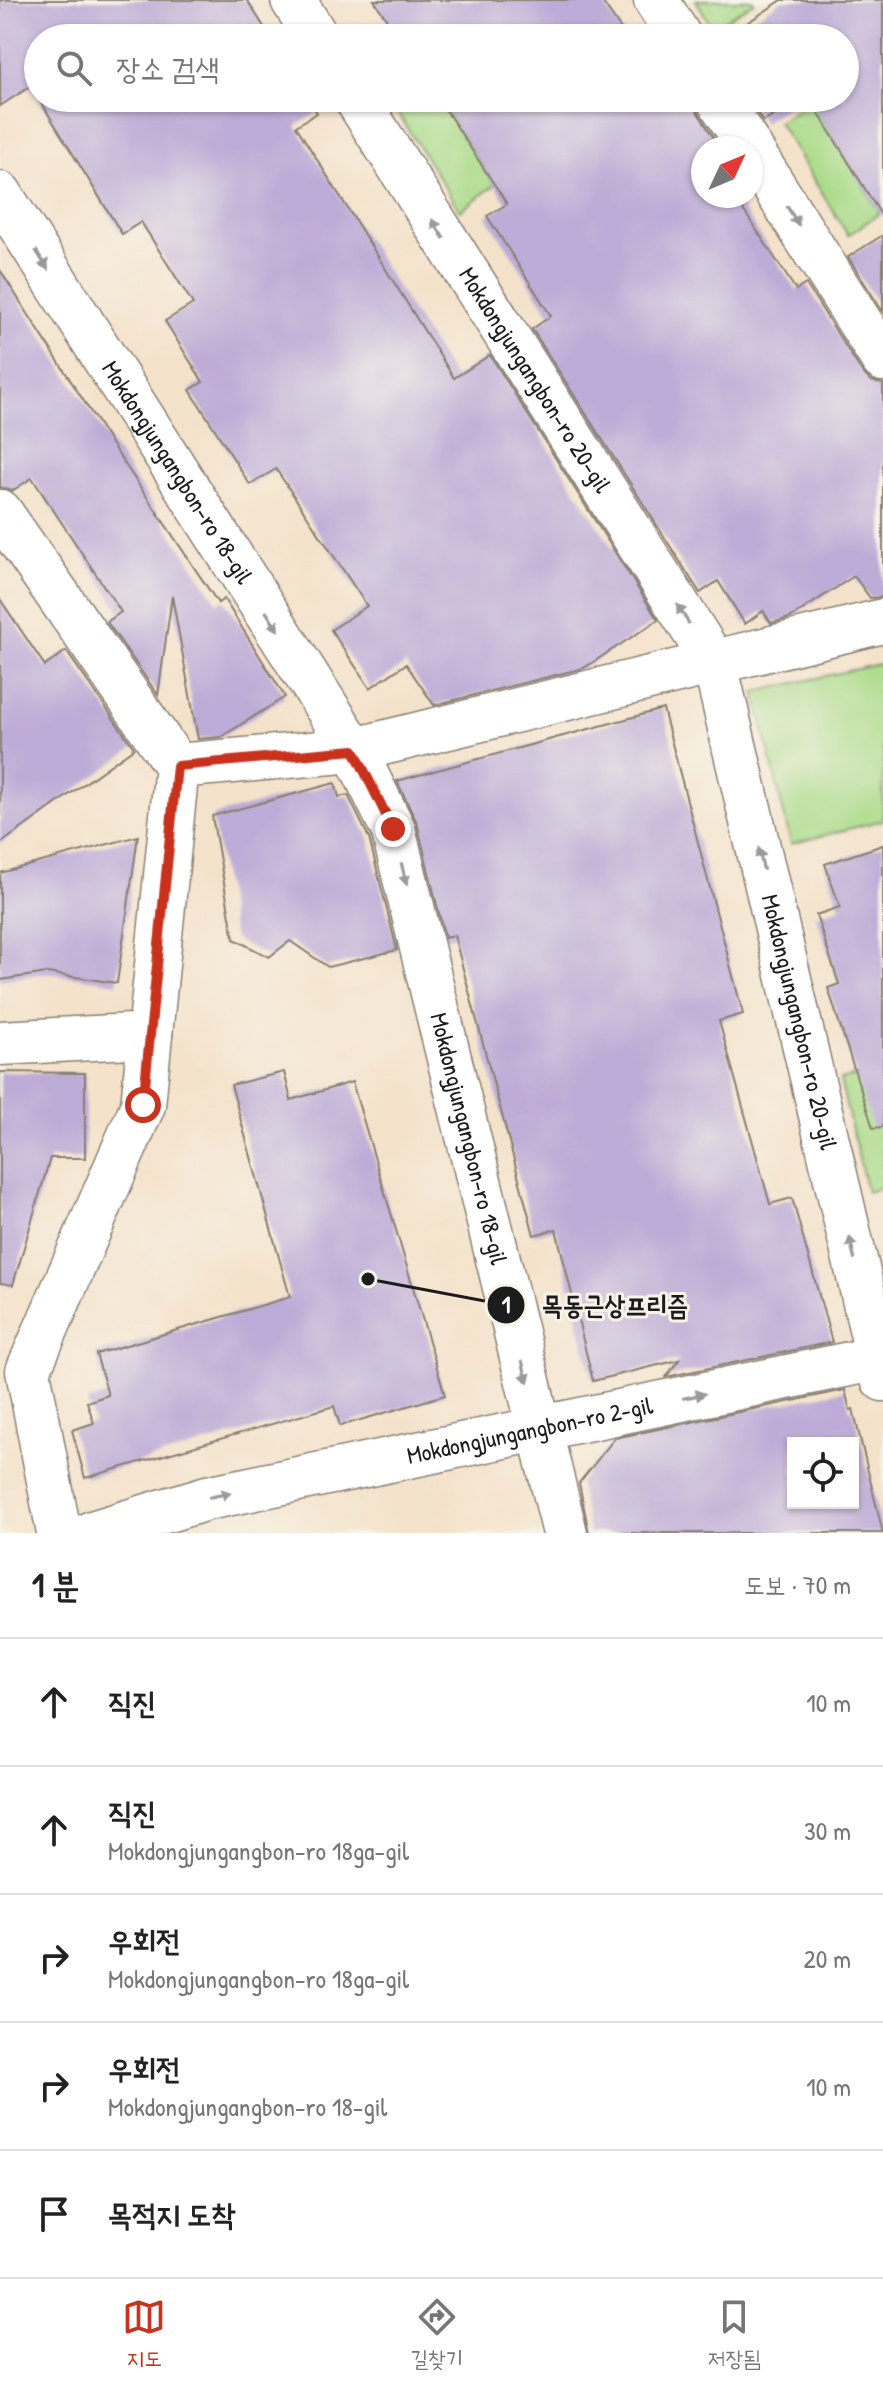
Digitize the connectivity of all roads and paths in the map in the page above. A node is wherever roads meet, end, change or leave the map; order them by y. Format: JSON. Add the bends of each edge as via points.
{"nodes":[{"id":1,"x":293,"y":0,"type":"edge"},
{"id":2,"x":656,"y":0,"type":"edge"},
{"id":3,"x":308,"y":24,"type":"edge"},
{"id":4,"x":671,"y":24,"type":"edge"},
{"id":5,"x":365,"y":112,"type":"edge"},
{"id":6,"x":727,"y":112,"type":"edge"},
{"id":7,"x":742,"y":136,"type":"edge"},
{"id":8,"x":763,"y":170,"type":"edge"},
{"id":9,"x":0,"y":194,"type":"edge"},
{"id":10,"x":883,"y":359,"type":"edge"},
{"id":11,"x":0,"y":512,"type":"edge"},
{"id":12,"x":883,"y":621,"type":"edge"},
{"id":13,"x":715,"y":664,"type":"junction"},
{"id":14,"x":354,"y":750,"type":"junction"},
{"id":15,"x":177,"y":766,"type":"junction"},
{"id":16,"x":150,"y":1035,"type":"junction"},
{"id":17,"x":0,"y":1043,"type":"edge"},
{"id":18,"x":881,"y":1365,"type":"edge"},
{"id":19,"x":539,"y":1429,"type":"junction"},
{"id":20,"x":182,"y":1520,"type":"edge"},
{"id":21,"x":59,"y":1533,"type":"edge"},
{"id":22,"x":92,"y":1533,"type":"edge"},
{"id":23,"x":565,"y":1533,"type":"edge"}],
"edges":[{"from":1,"to":3,"type":"street"},
{"from":2,"to":4,"type":"street"},
{"from":13,"to":5,"type":"street","name":"Mokdongjungangbon-ro 20-gil","one_way":true},
{"from":6,"to":7,"type":"street"},
{"from":8,"to":10,"type":"street","one_way":true},
{"from":9,"to":14,"type":"street","name":"Mokdongjungangbon-ro 18-gil","one_way":true},
{"from":11,"to":15,"type":"street"},
{"from":12,"to":13,"type":"street"},
{"from":13,"to":14,"type":"street"},
{"from":18,"to":13,"type":"street","name":"Mokdongjungangbon-ro 20-gil","one_way":true},
{"from":14,"to":15,"type":"street"},
{"from":14,"to":19,"type":"street","name":"Mokdongjungangbon-ro 18-gil","one_way":true,"via":[[393,829]]},
{"from":15,"to":16,"type":"street"},
{"from":16,"to":17,"type":"street"},
{"from":16,"to":21,"type":"street","via":[[143,1105],[28,1371]]},
{"from":19,"to":18,"type":"street","name":"Mokdongjungangbon-ro 2-gil","one_way":true},
{"from":20,"to":19,"type":"street","name":"Mokdongjungangbon-ro 2-gil","one_way":true},
{"from":19,"to":23,"type":"street","name":"Mokdongjungangbon-ro 18-gil"},
{"from":20,"to":22,"type":"street","name":"Mokdongjungangbon-ro 2-gil"}]}
